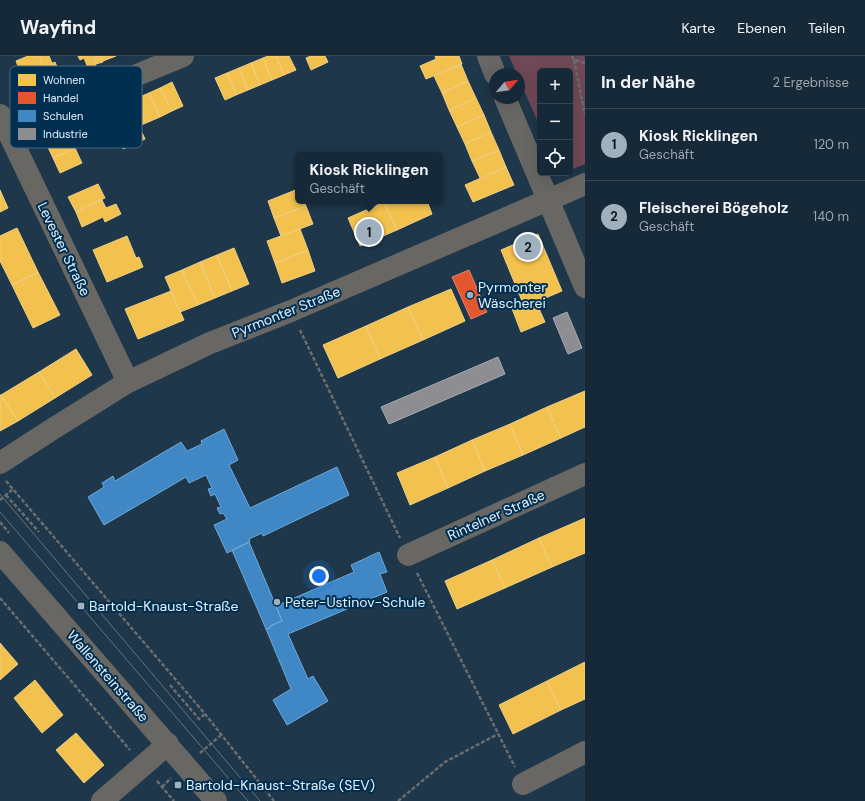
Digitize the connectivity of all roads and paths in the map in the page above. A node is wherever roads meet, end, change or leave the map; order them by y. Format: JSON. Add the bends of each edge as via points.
{"nodes":[{"id":1,"x":183,"y":56,"type":"edge"},
{"id":2,"x":488,"y":56,"type":"edge"},
{"id":3,"x":572,"y":56,"type":"edge"},
{"id":4,"x":574,"y":60,"type":"junction"},
{"id":5,"x":585,"y":63,"type":"edge"},
{"id":6,"x":493,"y":68,"type":"edge"},
{"id":7,"x":142,"y":71,"type":"edge"},
{"id":8,"x":508,"y":104,"type":"edge"},
{"id":9,"x":585,"y":115,"type":"edge"},
{"id":10,"x":3,"y":122,"type":"edge"},
{"id":11,"x":10,"y":137,"type":"edge"},
{"id":12,"x":16,"y":148,"type":"edge"},
{"id":13,"x":585,"y":184,"type":"edge"},
{"id":14,"x":548,"y":201,"type":"junction"},
{"id":15,"x":585,"y":287,"type":"edge"},
{"id":16,"x":128,"y":382,"type":"junction"},
{"id":17,"x":2,"y":471,"type":"edge"},
{"id":18,"x":585,"y":474,"type":"edge"},
{"id":19,"x":13,"y":490,"type":"junction"},
{"id":20,"x":6,"y":495,"type":"junction"},
{"id":21,"x":0,"y":500,"type":"edge"},
{"id":22,"x":39,"y":532,"type":"dead end"},
{"id":23,"x":0,"y":552,"type":"edge"},
{"id":24,"x":408,"y":555,"type":"dead end"},
{"id":25,"x":0,"y":598,"type":"edge"},
{"id":26,"x":170,"y":685,"type":"dead end"},
{"id":27,"x":204,"y":714,"type":"junction"},
{"id":28,"x":498,"y":734,"type":"dead end"},
{"id":29,"x":168,"y":744,"type":"junction"},
{"id":30,"x":585,"y":752,"type":"edge"},
{"id":31,"x":144,"y":766,"type":"junction"},
{"id":32,"x":523,"y":784,"type":"dead end"},
{"id":33,"x":102,"y":801,"type":"edge"},
{"id":34,"x":174,"y":801,"type":"edge"},
{"id":35,"x":216,"y":801,"type":"edge"},
{"id":36,"x":274,"y":801,"type":"edge"},
{"id":37,"x":398,"y":801,"type":"edge"}],
"edges":[{"from":1,"to":7,"type":"street"},
{"from":2,"to":6,"type":"street"},
{"from":3,"to":4,"type":"path"},
{"from":4,"to":5,"type":"path"},
{"from":4,"to":9,"type":"path"},
{"from":8,"to":14,"type":"street"},
{"from":10,"to":11,"type":"street","name":"Levester Straße"},
{"from":12,"to":16,"type":"street","name":"Levester Straße"},
{"from":13,"to":14,"type":"street","name":"Pyrmonter Straße"},
{"from":14,"to":15,"type":"street"},
{"from":14,"to":16,"type":"street","name":"Pyrmonter Straße","via":[[210,343]]},
{"from":16,"to":17,"type":"street","name":"Pyrmonter Straße","via":[[51,430]]},
{"from":17,"to":19,"type":"path"},
{"from":18,"to":24,"type":"street","name":"Rintelner Straße"},
{"from":19,"to":20,"type":"path"},
{"from":19,"to":27,"type":"path"},
{"from":20,"to":21,"type":"path"},
{"from":20,"to":22,"type":"path"},
{"from":23,"to":29,"type":"street","name":"Wallensteinstraße"},
{"from":25,"to":31,"type":"path"},
{"from":26,"to":27,"type":"path","via":[[199,719]]},
{"from":27,"to":36,"type":"path"},
{"from":28,"to":37,"type":"path","via":[[445,762]]},
{"from":29,"to":31,"type":"street"},
{"from":29,"to":35,"type":"street","name":"Wallensteinstraße"},
{"from":30,"to":32,"type":"street"},
{"from":31,"to":33,"type":"street"},
{"from":31,"to":34,"type":"path"}]}
